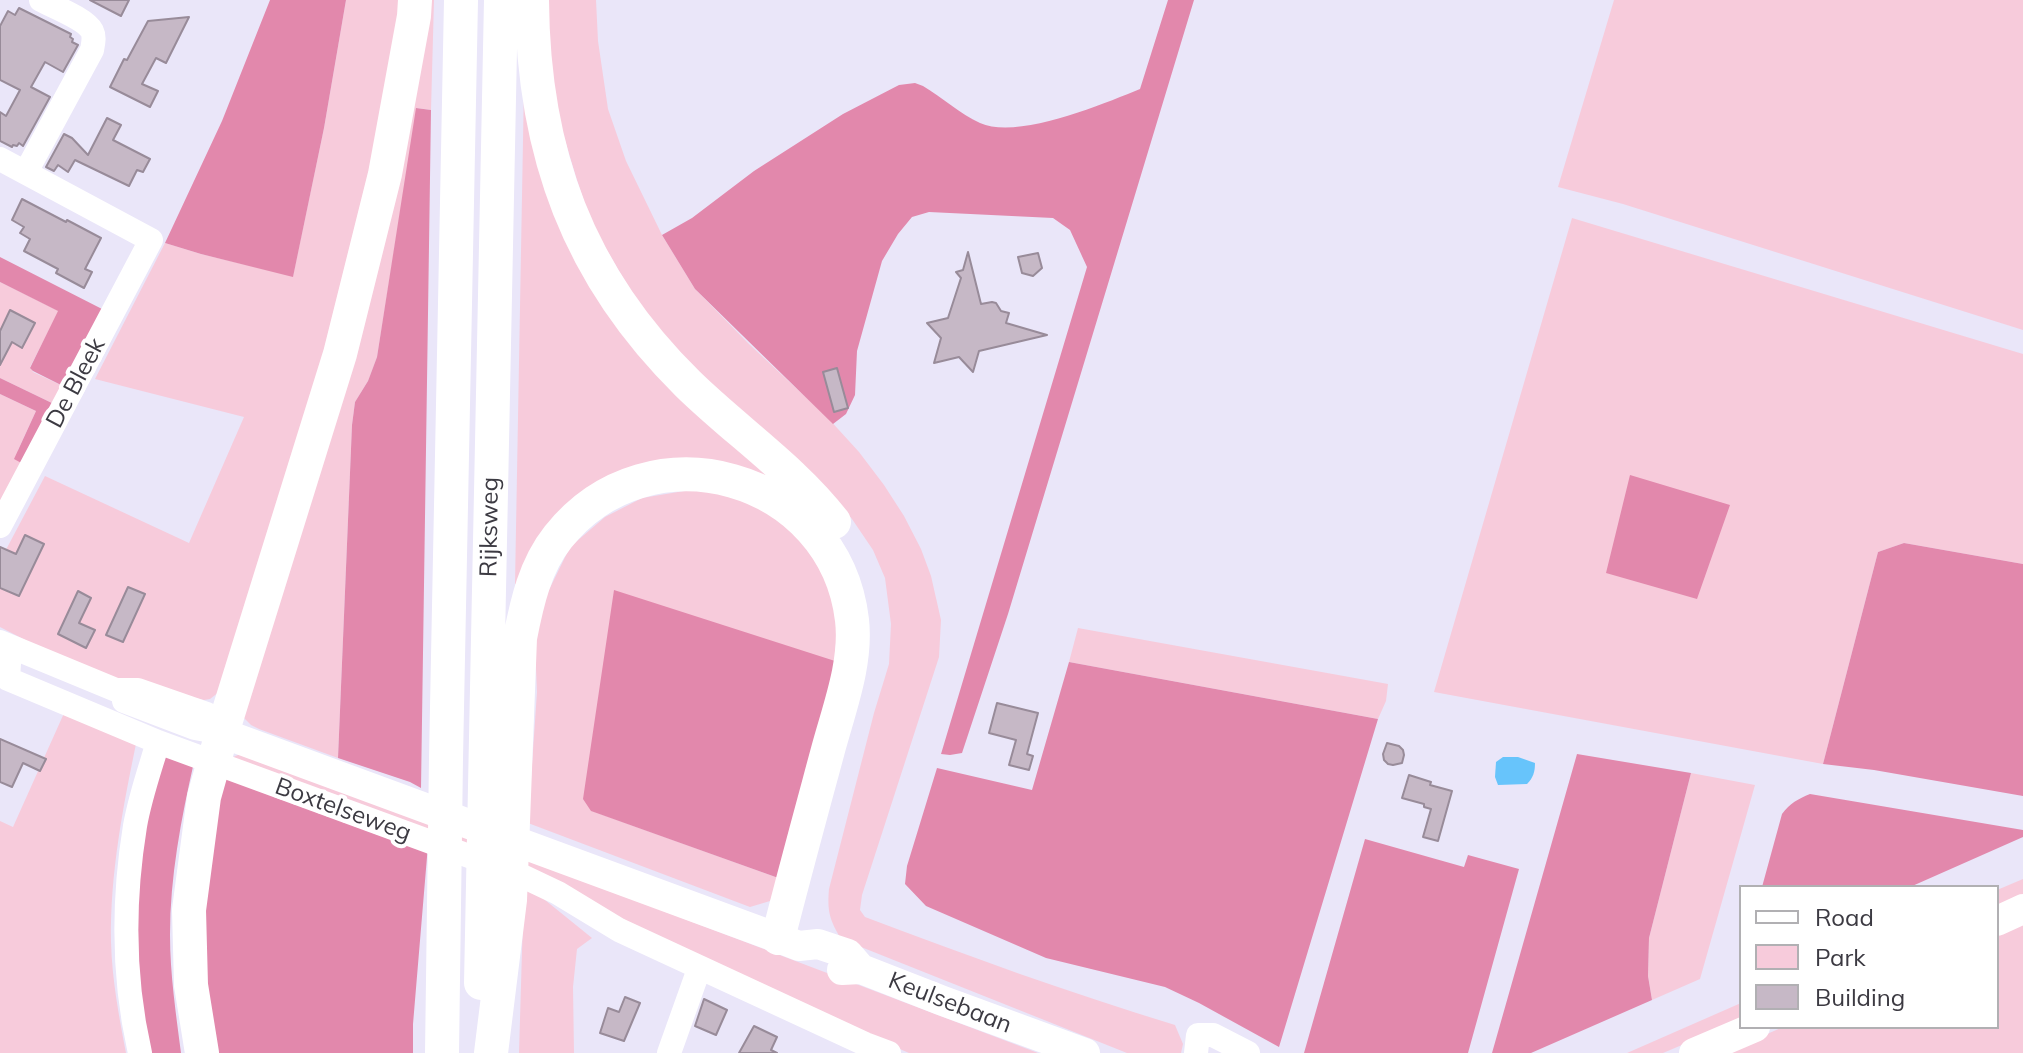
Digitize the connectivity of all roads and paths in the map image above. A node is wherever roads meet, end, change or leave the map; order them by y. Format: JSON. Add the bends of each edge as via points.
{"nodes":[{"id":1,"x":41,"y":0,"type":"edge"},
{"id":2,"x":415,"y":0,"type":"edge"},
{"id":3,"x":461,"y":0,"type":"edge"},
{"id":4,"x":501,"y":0,"type":"edge"},
{"id":5,"x":532,"y":0,"type":"edge"},
{"id":6,"x":0,"y":159,"type":"edge"},
{"id":7,"x":26,"y":172,"type":"junction"},
{"id":8,"x":0,"y":526,"type":"edge"},
{"id":9,"x":5,"y":645,"type":"edge"},
{"id":10,"x":158,"y":742,"type":"junction"},
{"id":11,"x":218,"y":748,"type":"junction"},
{"id":12,"x":500,"y":780,"type":"junction"},
{"id":13,"x":496,"y":895,"type":"junction"},
{"id":14,"x":2023,"y":909,"type":"edge"},
{"id":15,"x":1999,"y":920,"type":"edge"},
{"id":16,"x":788,"y":942,"type":"junction"},
{"id":17,"x":699,"y":969,"type":"junction"},
{"id":18,"x":861,"y":969,"type":"joint"},
{"id":19,"x":1750,"y":1029,"type":"edge"},
{"id":20,"x":140,"y":1053,"type":"edge"},
{"id":21,"x":202,"y":1053,"type":"edge"},
{"id":22,"x":442,"y":1053,"type":"edge"},
{"id":23,"x":479,"y":1053,"type":"edge"},
{"id":24,"x":491,"y":1053,"type":"edge"},
{"id":25,"x":669,"y":1053,"type":"edge"},
{"id":26,"x":889,"y":1053,"type":"edge"},
{"id":27,"x":1085,"y":1053,"type":"edge"},
{"id":28,"x":1196,"y":1053,"type":"edge"},
{"id":29,"x":1248,"y":1053,"type":"edge"},
{"id":30,"x":1694,"y":1053,"type":"edge"}],
"edges":[{"from":1,"to":7,"type":"street","via":[[85,23],[94,40]]},
{"from":2,"to":11,"type":"highway","via":[[385,174],[340,354]]},
{"from":3,"to":22,"type":"highway","name":"Rijksweg"},
{"from":4,"to":12,"type":"highway","name":"Rijksweg"},
{"from":5,"to":16,"type":"highway","via":[[536,82],[547,143],[575,222],[610,290],[690,385],[786,469],[828,515],[848,544],[864,584],[872,622],[868,669]]},
{"from":6,"to":7,"type":"street"},
{"from":7,"to":8,"type":"street","name":"De Bleek","via":[[151,240]]},
{"from":9,"to":10,"type":"street","name":"Boxtelseweg","via":[[8,679]]},
{"from":9,"to":11,"type":"street","name":"Boxtelseweg","via":[[116,690],[125,702],[195,728]]},
{"from":10,"to":11,"type":"street","name":"Boxtelseweg"},
{"from":10,"to":20,"type":"street","via":[[136,824],[126,927],[129,992]]},
{"from":11,"to":16,"type":"main road","name":"Boxtelseweg"},
{"from":11,"to":17,"type":"street","name":"Boxtelseweg","via":[[518,874]]},
{"from":11,"to":21,"type":"highway","via":[[204,797],[189,910],[191,985]]},
{"from":12,"to":13,"type":"highway","name":"Rijksweg"},
{"from":12,"to":16,"type":"highway","via":[[533,583],[558,537],[595,502],[638,481],[694,474],[753,486],[790,508],[830,553],[848,597],[853,637]]},
{"from":13,"to":23,"type":"highway","name":"Rijksweg"},
{"from":13,"to":24,"type":"highway"},
{"from":14,"to":15,"type":"main road"},
{"from":16,"to":18,"type":"main road","name":"Boxtelseweg","via":[[844,971]]},
{"from":17,"to":25,"type":"street"},
{"from":17,"to":26,"type":"street","name":"Boxtelseweg"},
{"from":18,"to":27,"type":"main road","name":"Keulsebaan"},
{"from":19,"to":30,"type":"main road"},
{"from":28,"to":29,"type":"street","via":[[1198,1035],[1213,1035]]}]}
